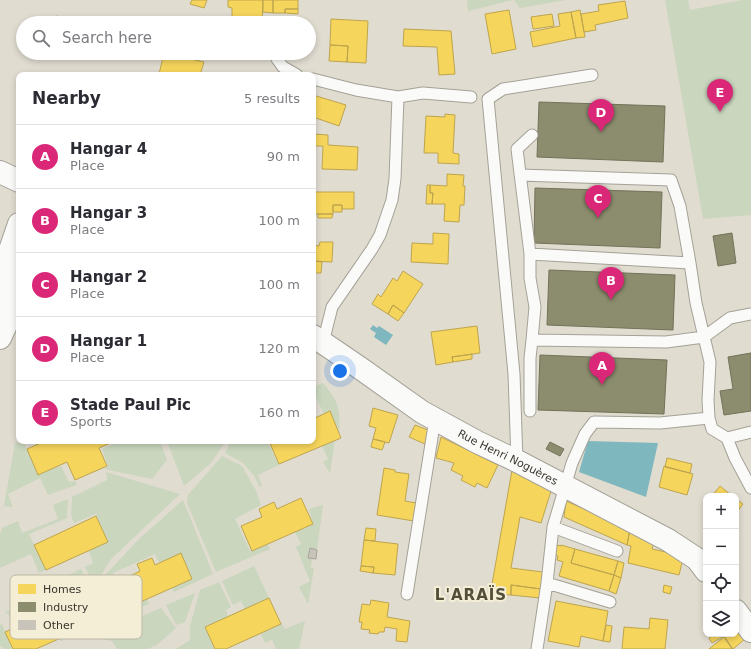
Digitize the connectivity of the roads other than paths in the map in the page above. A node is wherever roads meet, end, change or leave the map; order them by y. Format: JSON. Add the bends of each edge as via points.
{"nodes":[{"id":1,"x":278,"y":60,"type":"edge"},
{"id":2,"x":292,"y":72,"type":"edge"},
{"id":3,"x":592,"y":75,"type":"dead end"},
{"id":4,"x":316,"y":80,"type":"edge"},
{"id":5,"x":398,"y":97,"type":"junction"},
{"id":6,"x":471,"y":97,"type":"dead end"},
{"id":7,"x":532,"y":135,"type":"dead end"},
{"id":8,"x":0,"y":172,"type":"edge"},
{"id":9,"x":520,"y":175,"type":"junction"},
{"id":10,"x":16,"y":180,"type":"edge"},
{"id":11,"x":16,"y":233,"type":"edge"},
{"id":12,"x":530,"y":254,"type":"junction"},
{"id":13,"x":690,"y":263,"type":"junction"},
{"id":14,"x":751,"y":314,"type":"edge"},
{"id":15,"x":1,"y":337,"type":"edge"},
{"id":16,"x":704,"y":337,"type":"junction"},
{"id":17,"x":318,"y":339,"type":"edge"},
{"id":18,"x":532,"y":340,"type":"junction"},
{"id":19,"x":530,"y":412,"type":"dead end"},
{"id":20,"x":709,"y":418,"type":"junction"},
{"id":21,"x":435,"y":420,"type":"junction"},
{"id":22,"x":751,"y":432,"type":"edge"},
{"id":23,"x":727,"y":438,"type":"junction"},
{"id":24,"x":517,"y":461,"type":"junction"},
{"id":25,"x":565,"y":486,"type":"junction"},
{"id":26,"x":751,"y":488,"type":"edge"},
{"id":27,"x":553,"y":527,"type":"junction"},
{"id":28,"x":617,"y":551,"type":"dead end"},
{"id":29,"x":703,"y":568,"type":"edge"},
{"id":30,"x":547,"y":583,"type":"junction"},
{"id":31,"x":407,"y":594,"type":"dead end"},
{"id":32,"x":610,"y":602,"type":"dead end"},
{"id":33,"x":739,"y":615,"type":"edge"},
{"id":34,"x":751,"y":631,"type":"edge"},
{"id":35,"x":536,"y":649,"type":"edge"}],
"edges":[{"from":1,"to":2,"type":"lane"},
{"from":3,"to":24,"type":"lane","via":[[504,89],[488,99],[514,374]]},
{"from":4,"to":5,"type":"lane"},
{"from":5,"to":6,"type":"lane","via":[[423,93]]},
{"from":5,"to":17,"type":"lane","via":[[392,200],[380,235],[332,308]]},
{"from":7,"to":9,"type":"lane","via":[[517,149]]},
{"from":8,"to":10,"type":"street"},
{"from":9,"to":12,"type":"lane"},
{"from":9,"to":13,"type":"lane","via":[[671,180],[680,206]]},
{"from":11,"to":15,"type":"street","via":[[9,253],[6,325]]},
{"from":12,"to":13,"type":"lane"},
{"from":12,"to":18,"type":"lane","via":[[530,278],[535,306]]},
{"from":13,"to":16,"type":"lane"},
{"from":14,"to":16,"type":"lane","via":[[730,318]]},
{"from":16,"to":18,"type":"lane","via":[[666,342]]},
{"from":16,"to":20,"type":"lane","via":[[710,362]]},
{"from":17,"to":21,"type":"street","name":"Rue Henri Noguères"},
{"from":18,"to":19,"type":"lane"},
{"from":20,"to":23,"type":"lane","via":[[712,429]]},
{"from":20,"to":25,"type":"lane","via":[[660,423],[594,422],[585,434],[572,462]]},
{"from":21,"to":24,"type":"street","name":"Rue Henri Noguères"},
{"from":21,"to":31,"type":"lane"},
{"from":22,"to":23,"type":"lane"},
{"from":23,"to":26,"type":"lane"},
{"from":24,"to":25,"type":"street","name":"Rue Henri Noguères"},
{"from":25,"to":27,"type":"lane"},
{"from":25,"to":29,"type":"street","name":"Rue Henri Noguères","via":[[668,540],[697,560]]},
{"from":27,"to":28,"type":"lane"},
{"from":27,"to":30,"type":"lane"},
{"from":30,"to":32,"type":"lane"},
{"from":30,"to":35,"type":"lane"},
{"from":33,"to":34,"type":"street"}]}
